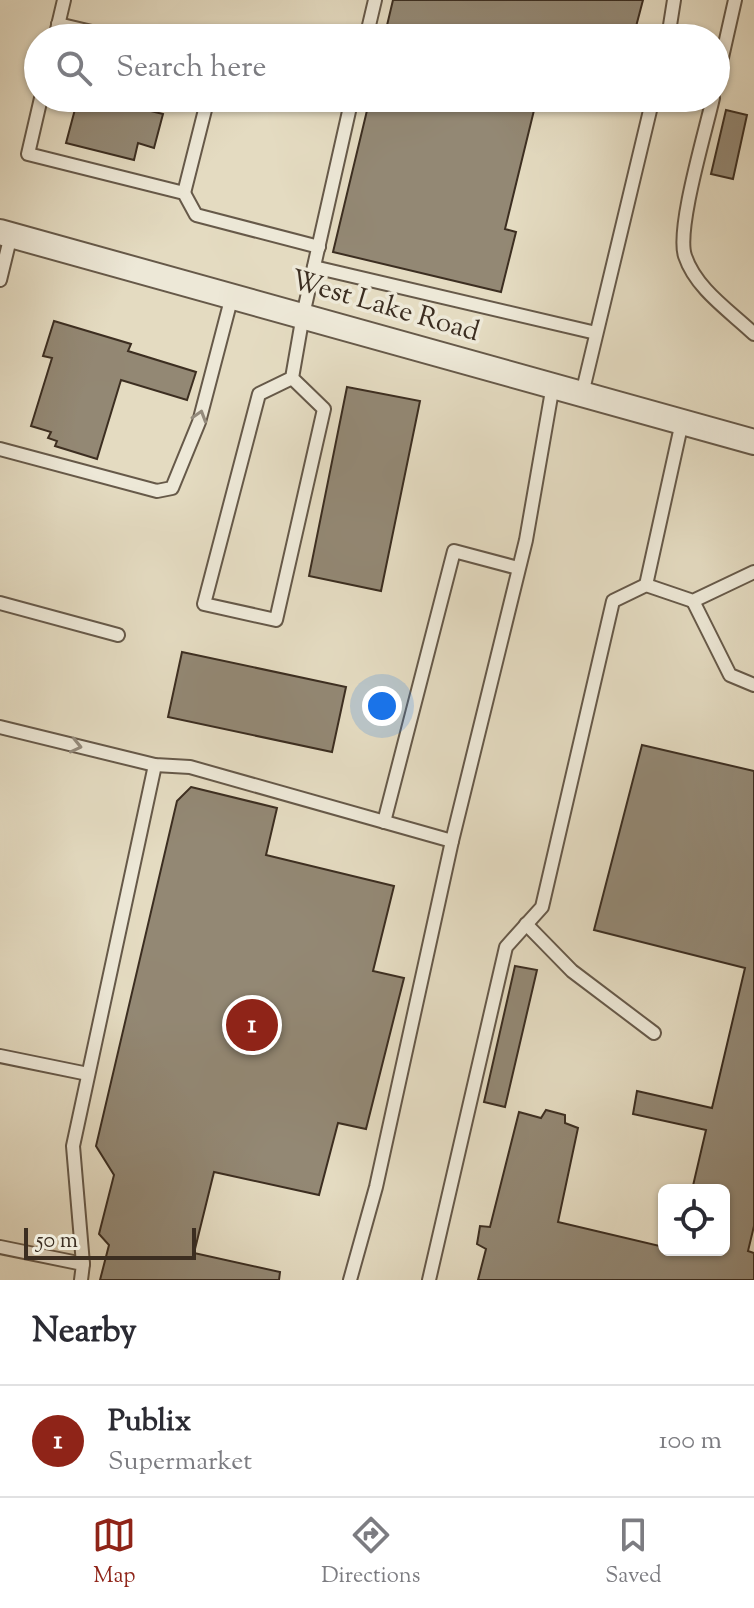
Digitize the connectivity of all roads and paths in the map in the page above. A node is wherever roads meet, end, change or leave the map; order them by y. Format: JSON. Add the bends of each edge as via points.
{"nodes":[{"id":1,"x":64,"y":0,"type":"edge"},
{"id":2,"x":375,"y":0,"type":"edge"},
{"id":3,"x":674,"y":0,"type":"edge"},
{"id":4,"x":735,"y":0,"type":"edge"},
{"id":5,"x":58,"y":24,"type":"edge"},
{"id":6,"x":369,"y":24,"type":"edge"},
{"id":7,"x":670,"y":24,"type":"edge"},
{"id":8,"x":730,"y":24,"type":"edge"},
{"id":9,"x":38,"y":112,"type":"edge"},
{"id":10,"x":204,"y":112,"type":"edge"},
{"id":11,"x":349,"y":112,"type":"edge"},
{"id":12,"x":650,"y":112,"type":"edge"},
{"id":13,"x":710,"y":112,"type":"edge"},
{"id":14,"x":184,"y":193,"type":"junction"},
{"id":15,"x":6,"y":234,"type":"edge"},
{"id":16,"x":319,"y":247,"type":"junction"},
{"id":17,"x":314,"y":267,"type":"junction"},
{"id":18,"x":0,"y":280,"type":"edge"},
{"id":19,"x":232,"y":296,"type":"junction"},
{"id":20,"x":303,"y":315,"type":"junction"},
{"id":21,"x":596,"y":333,"type":"junction"},
{"id":22,"x":754,"y":334,"type":"edge"},
{"id":23,"x":292,"y":378,"type":"junction"},
{"id":24,"x":553,"y":385,"type":"junction"},
{"id":25,"x":582,"y":394,"type":"junction"},
{"id":26,"x":682,"y":422,"type":"junction"},
{"id":27,"x":754,"y":442,"type":"edge"},
{"id":28,"x":0,"y":449,"type":"edge"},
{"id":29,"x":518,"y":568,"type":"junction"},
{"id":30,"x":754,"y":572,"type":"edge"},
{"id":31,"x":646,"y":585,"type":"junction"},
{"id":32,"x":693,"y":601,"type":"junction"},
{"id":33,"x":0,"y":603,"type":"edge"},
{"id":34,"x":118,"y":635,"type":"dead end"},
{"id":35,"x":754,"y":685,"type":"edge"},
{"id":36,"x":0,"y":727,"type":"edge"},
{"id":37,"x":155,"y":765,"type":"junction"},
{"id":38,"x":384,"y":822,"type":"junction"},
{"id":39,"x":452,"y":841,"type":"junction"},
{"id":40,"x":526,"y":924,"type":"junction"},
{"id":41,"x":654,"y":1033,"type":"dead end"},
{"id":42,"x":0,"y":1056,"type":"edge"},
{"id":43,"x":88,"y":1074,"type":"junction"},
{"id":44,"x":0,"y":1247,"type":"edge"},
{"id":45,"x":83,"y":1264,"type":"junction"},
{"id":46,"x":81,"y":1280,"type":"edge"},
{"id":47,"x":350,"y":1280,"type":"edge"},
{"id":48,"x":429,"y":1280,"type":"edge"}],
"edges":[{"from":1,"to":5,"type":"lane"},
{"from":2,"to":6,"type":"lane"},
{"from":3,"to":7,"type":"lane"},
{"from":4,"to":8,"type":"lane"},
{"from":9,"to":14,"type":"lane","via":[[28,154]]},
{"from":10,"to":14,"type":"lane"},
{"from":11,"to":16,"type":"lane"},
{"from":12,"to":21,"type":"lane"},
{"from":13,"to":22,"type":"lane","via":[[685,222],[684,254],[700,284]]},
{"from":14,"to":16,"type":"lane","via":[[196,215]]},
{"from":15,"to":18,"type":"lane"},
{"from":15,"to":19,"type":"street","name":"West Lake Road"},
{"from":16,"to":17,"type":"lane"},
{"from":17,"to":20,"type":"lane"},
{"from":17,"to":21,"type":"lane"},
{"from":19,"to":20,"type":"street","name":"West Lake Road"},
{"from":28,"to":19,"type":"lane","one_way":true,"via":[[157,491],[172,488],[199,422]]},
{"from":20,"to":23,"type":"lane"},
{"from":20,"to":24,"type":"street","name":"West Lake Road"},
{"from":21,"to":25,"type":"lane"},
{"from":23,"to":23,"type":"lane","via":[[259,394],[204,604],[276,620],[324,409]]},
{"from":24,"to":25,"type":"street","name":"West Lake Road"},
{"from":24,"to":29,"type":"lane"},
{"from":25,"to":26,"type":"street","name":"West Lake Road"},
{"from":26,"to":27,"type":"street","name":"West Lake Road"},
{"from":26,"to":31,"type":"lane"},
{"from":29,"to":38,"type":"lane","via":[[454,551]]},
{"from":29,"to":39,"type":"lane"},
{"from":30,"to":32,"type":"lane"},
{"from":31,"to":32,"type":"lane"},
{"from":31,"to":40,"type":"lane","via":[[613,601],[542,907]]},
{"from":32,"to":35,"type":"lane","via":[[730,675]]},
{"from":33,"to":34,"type":"lane"},
{"from":36,"to":37,"type":"lane","one_way":true},
{"from":37,"to":38,"type":"lane","via":[[190,767]]},
{"from":37,"to":43,"type":"lane"},
{"from":38,"to":39,"type":"lane"},
{"from":39,"to":47,"type":"lane","via":[[376,1187]]},
{"from":40,"to":41,"type":"lane","via":[[572,971]]},
{"from":40,"to":48,"type":"lane","via":[[506,947]]},
{"from":42,"to":43,"type":"lane"},
{"from":43,"to":45,"type":"lane","via":[[73,1146]]},
{"from":44,"to":45,"type":"lane"},
{"from":45,"to":46,"type":"lane"}]}
